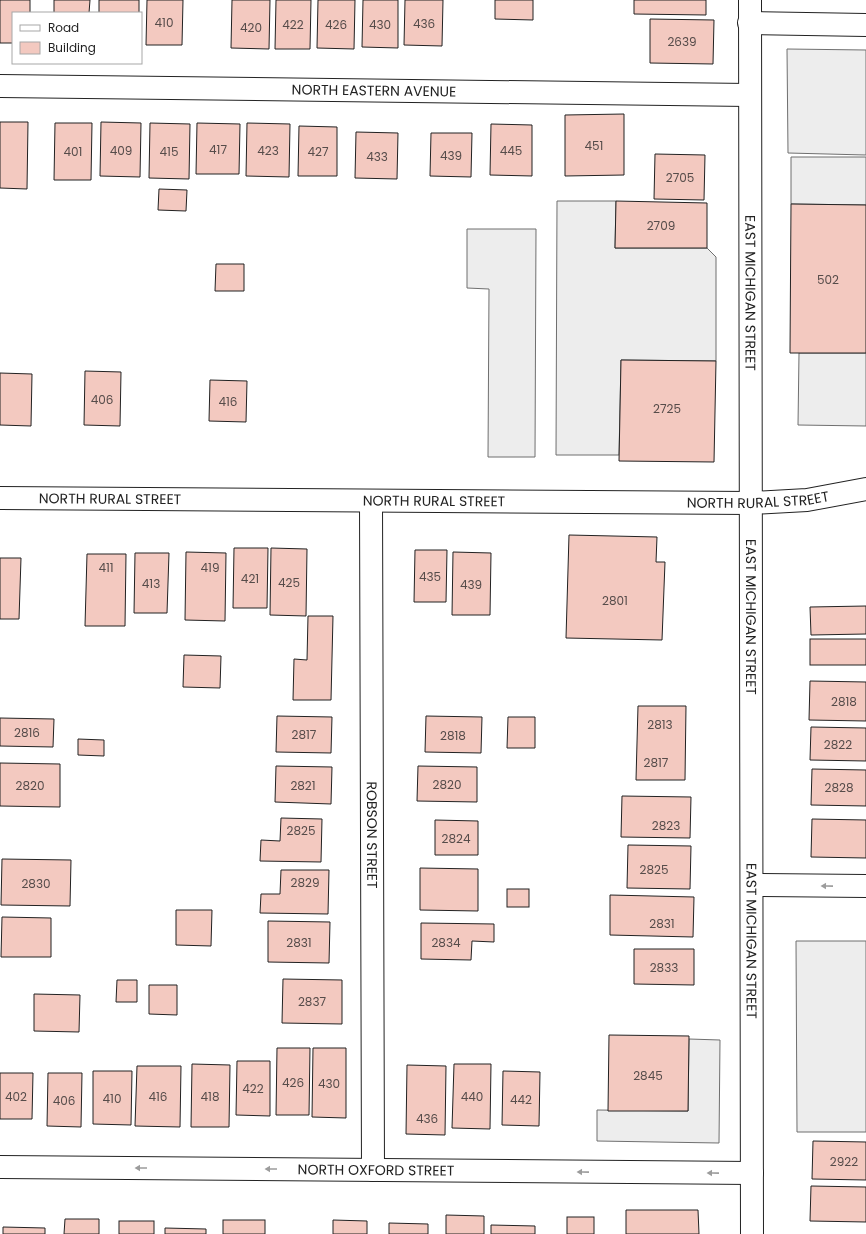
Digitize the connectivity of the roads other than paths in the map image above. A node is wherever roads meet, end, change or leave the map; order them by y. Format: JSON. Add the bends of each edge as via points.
{"nodes":[{"id":1,"x":750,"y":0,"type":"edge"},
{"id":2,"x":750,"y":24,"type":"junction"},
{"id":3,"x":866,"y":25,"type":"edge"},
{"id":4,"x":0,"y":86,"type":"edge"},
{"id":5,"x":749,"y":95,"type":"junction"},
{"id":6,"x":866,"y":489,"type":"edge"},
{"id":7,"x":0,"y":498,"type":"edge"},
{"id":8,"x":371,"y":501,"type":"junction"},
{"id":9,"x":752,"y":503,"type":"junction"},
{"id":10,"x":752,"y":884,"type":"junction"},
{"id":11,"x":866,"y":886,"type":"edge"},
{"id":12,"x":0,"y":1168,"type":"edge"},
{"id":13,"x":373,"y":1170,"type":"junction"},
{"id":14,"x":752,"y":1174,"type":"junction"},
{"id":15,"x":752,"y":1234,"type":"edge"}],
"edges":[{"from":1,"to":2,"type":"street","name":"EAST MICHIGAN STREET"},
{"from":2,"to":3,"type":"street"},
{"from":2,"to":5,"type":"street","name":"EAST MICHIGAN STREET"},
{"from":4,"to":5,"type":"street","name":"NORTH EASTERN AVENUE"},
{"from":5,"to":9,"type":"street","name":"EAST MICHIGAN STREET"},
{"from":6,"to":9,"type":"street","name":"NORTH RURAL STREET","via":[[807,500]]},
{"from":7,"to":8,"type":"street","name":"NORTH RURAL STREET"},
{"from":8,"to":9,"type":"street","name":"NORTH RURAL STREET"},
{"from":8,"to":13,"type":"street","name":"ROBSON STREET"},
{"from":9,"to":10,"type":"street","name":"EAST MICHIGAN STREET"},
{"from":11,"to":10,"type":"street","one_way":true},
{"from":10,"to":14,"type":"street","name":"EAST MICHIGAN STREET"},
{"from":13,"to":12,"type":"street","name":"NORTH OXFORD STREET","one_way":true},
{"from":14,"to":13,"type":"street","name":"NORTH OXFORD STREET","one_way":true},
{"from":14,"to":15,"type":"street","name":"EAST MICHIGAN STREET"}]}
